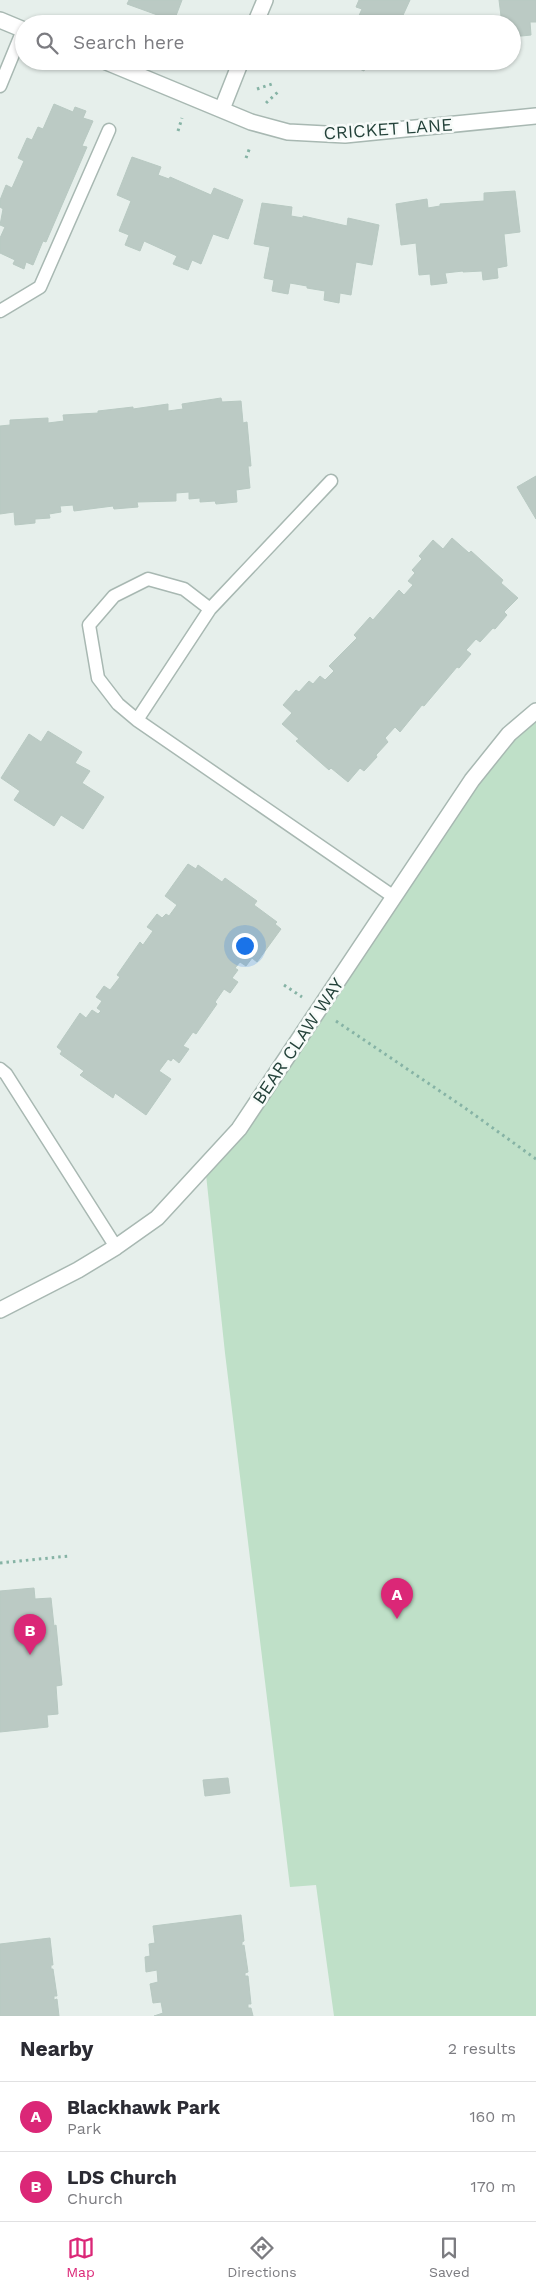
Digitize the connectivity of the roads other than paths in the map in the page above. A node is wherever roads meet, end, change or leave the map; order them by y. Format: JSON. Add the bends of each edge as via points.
{"nodes":[{"id":1,"x":265,"y":0,"type":"edge"},
{"id":2,"x":259,"y":15,"type":"edge"},
{"id":3,"x":0,"y":20,"type":"edge"},
{"id":4,"x":15,"y":27,"type":"edge"},
{"id":5,"x":15,"y":49,"type":"edge"},
{"id":6,"x":126,"y":70,"type":"edge"},
{"id":7,"x":237,"y":70,"type":"edge"},
{"id":8,"x":0,"y":86,"type":"edge"},
{"id":9,"x":222,"y":109,"type":"junction"},
{"id":10,"x":536,"y":116,"type":"edge"},
{"id":11,"x":109,"y":130,"type":"dead end"},
{"id":12,"x":0,"y":311,"type":"edge"},
{"id":13,"x":331,"y":481,"type":"dead end"},
{"id":14,"x":210,"y":609,"type":"junction"},
{"id":15,"x":536,"y":711,"type":"edge"},
{"id":16,"x":137,"y":720,"type":"junction"},
{"id":17,"x":394,"y":897,"type":"junction"},
{"id":18,"x":0,"y":1069,"type":"edge"},
{"id":19,"x":116,"y":1247,"type":"junction"},
{"id":20,"x":0,"y":1310,"type":"edge"}],
"edges":[{"from":1,"to":2,"type":"street"},
{"from":3,"to":4,"type":"street"},
{"from":5,"to":8,"type":"lane"},
{"from":6,"to":9,"type":"street","name":"CRICKET LANE"},
{"from":7,"to":9,"type":"street"},
{"from":9,"to":10,"type":"street","name":"CRICKET LANE","via":[[251,122],[288,132],[345,135]]},
{"from":11,"to":12,"type":"lane","via":[[40,287]]},
{"from":13,"to":14,"type":"lane"},
{"from":14,"to":16,"type":"lane"},
{"from":14,"to":16,"type":"lane","via":[[184,589],[148,578],[114,596],[89,625],[98,678],[118,704]]},
{"from":15,"to":17,"type":"street","name":"BEAR CLAW WAY","via":[[509,734],[472,780]]},
{"from":16,"to":17,"type":"lane"},
{"from":17,"to":19,"type":"street","name":"BEAR CLAW WAY","via":[[239,1129],[157,1218]]},
{"from":18,"to":19,"type":"lane"},
{"from":19,"to":20,"type":"street","name":"BEAR CLAW WAY"}]}
